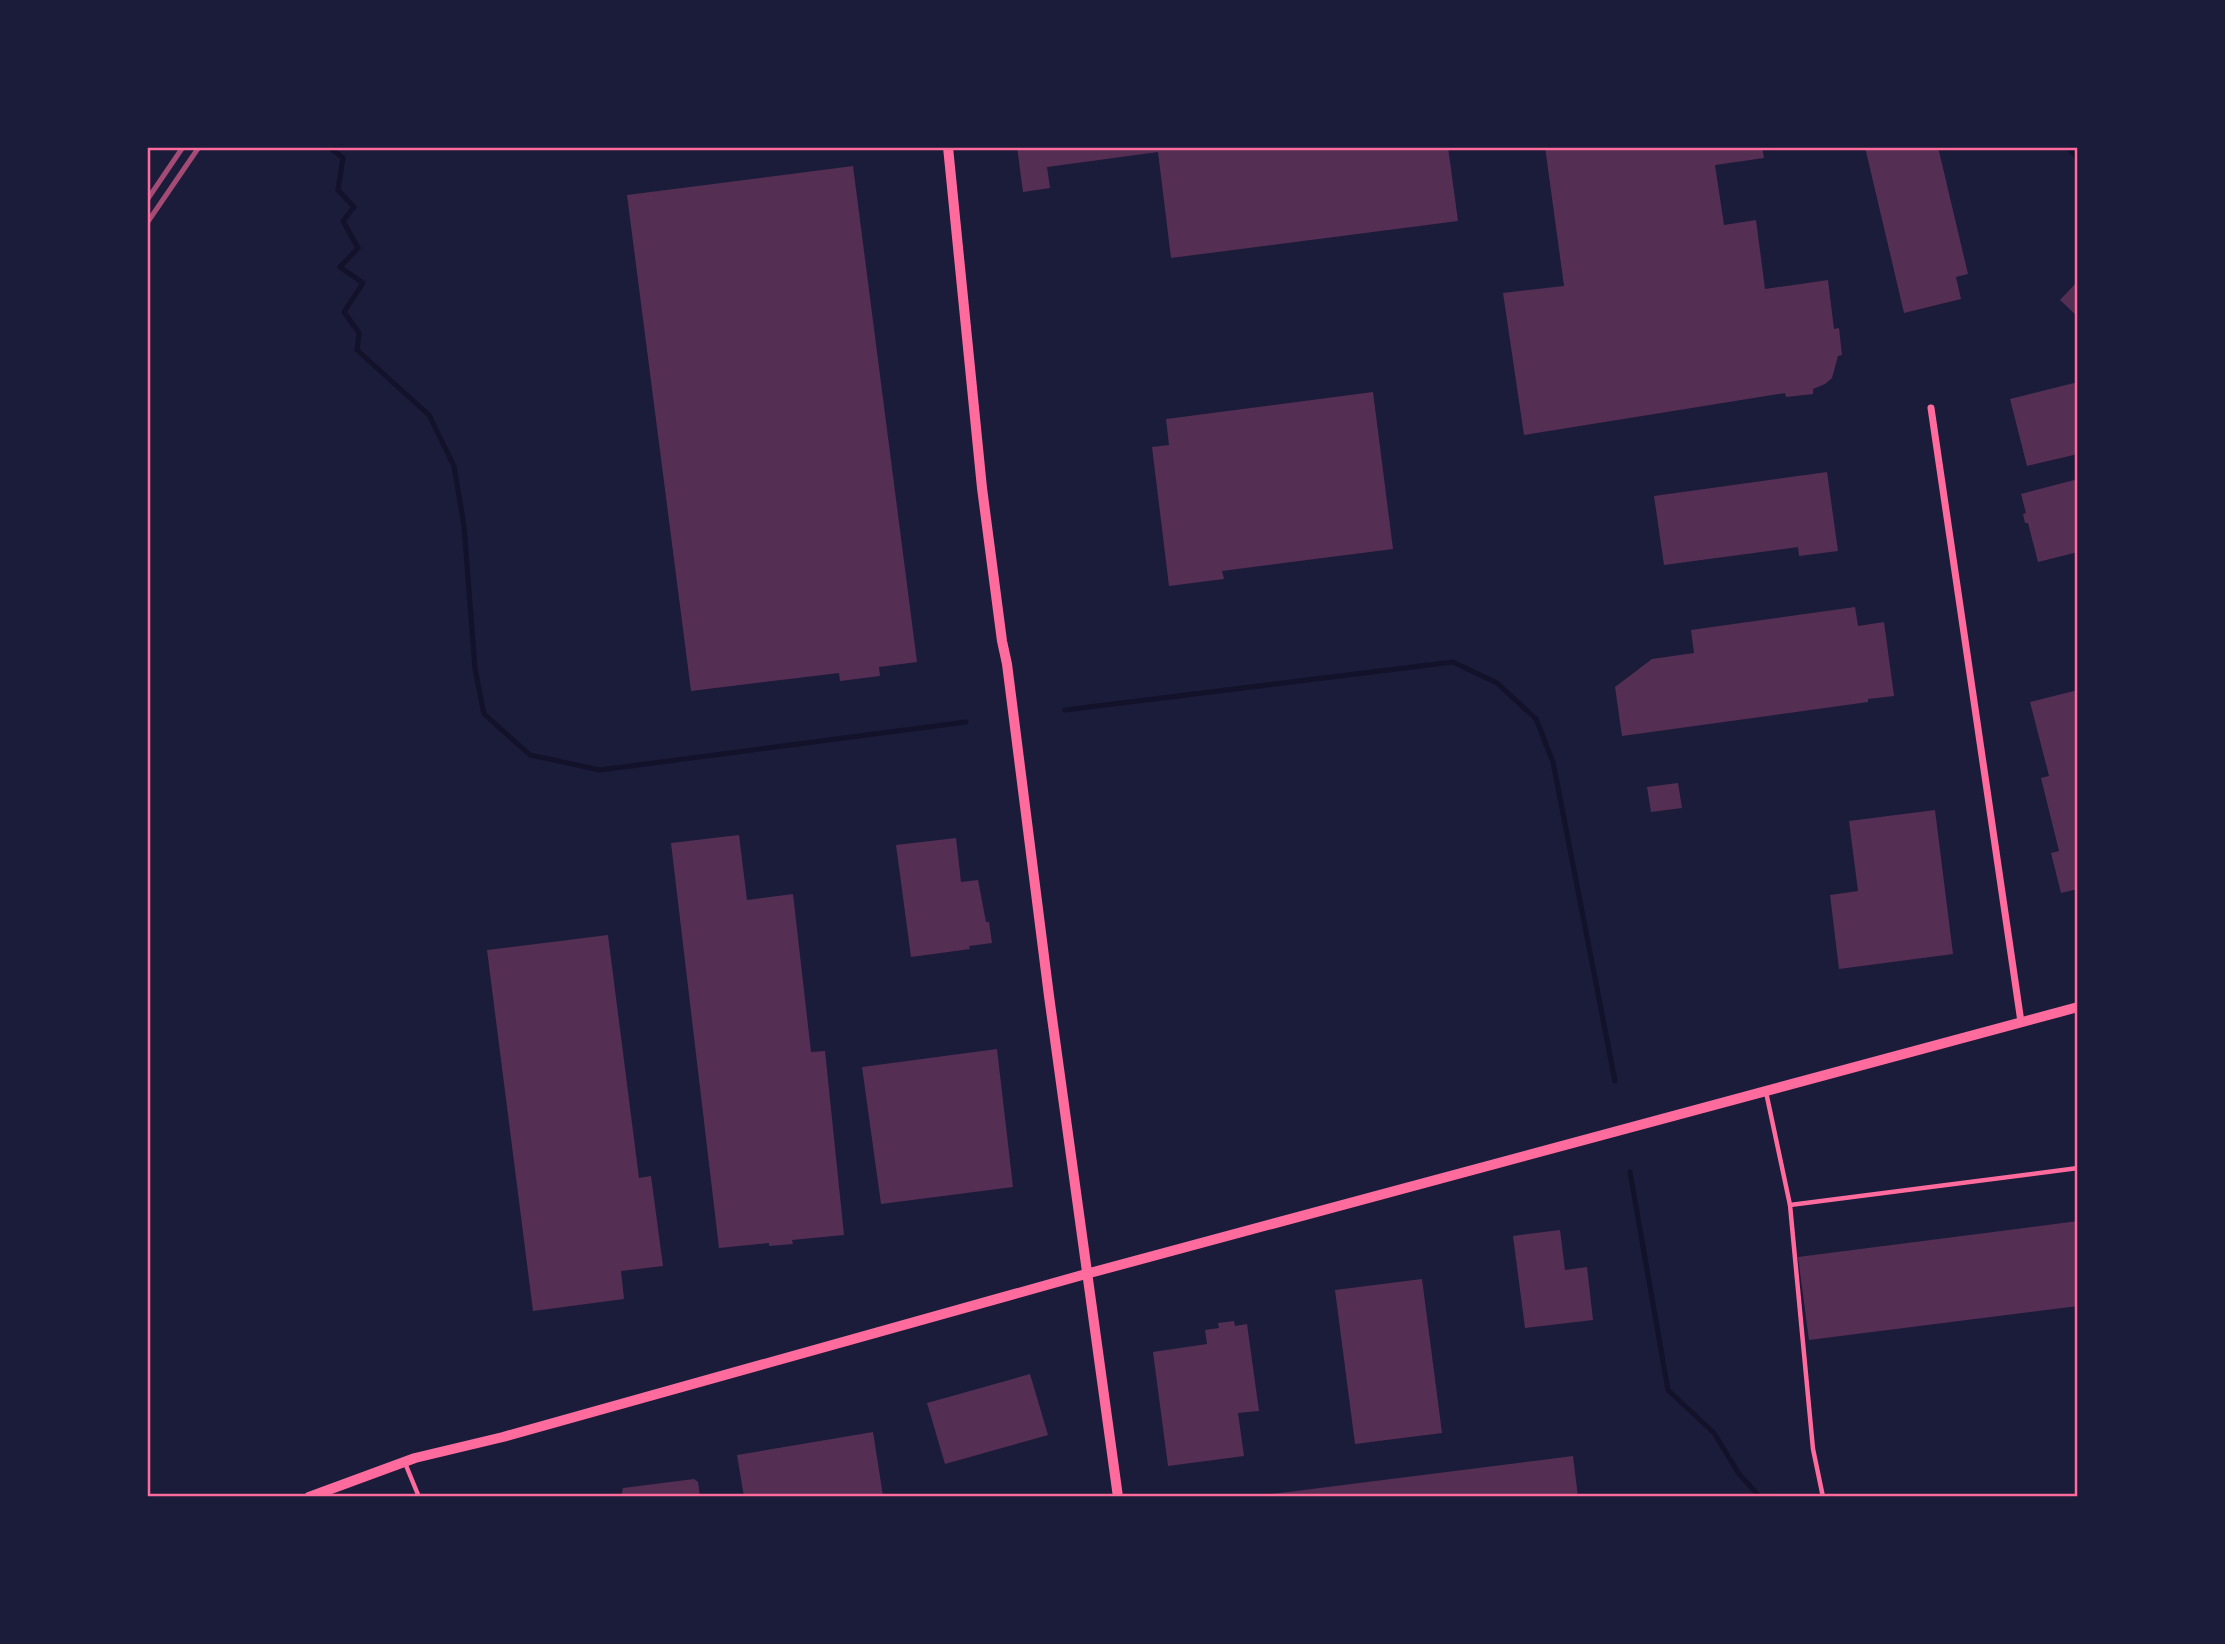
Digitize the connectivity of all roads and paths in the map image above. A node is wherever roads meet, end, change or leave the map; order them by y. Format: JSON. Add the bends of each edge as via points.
{"nodes":[{"id":1,"x":948,"y":147,"type":"edge"},
{"id":2,"x":1931,"y":408,"type":"dead end"},
{"id":3,"x":2078,"y":1007,"type":"edge"},
{"id":4,"x":2021,"y":1022,"type":"junction"},
{"id":5,"x":1766,"y":1091,"type":"junction"},
{"id":6,"x":2078,"y":1168,"type":"edge"},
{"id":7,"x":1790,"y":1205,"type":"junction"},
{"id":8,"x":1086,"y":1274,"type":"junction"},
{"id":9,"x":405,"y":1462,"type":"junction"},
{"id":10,"x":309,"y":1497,"type":"edge"},
{"id":11,"x":419,"y":1497,"type":"edge"},
{"id":12,"x":1118,"y":1497,"type":"edge"},
{"id":13,"x":1823,"y":1497,"type":"edge"}],
"edges":[{"from":1,"to":8,"type":"street","via":[[982,488]]},
{"from":2,"to":4,"type":"street"},
{"from":3,"to":4,"type":"street"},
{"from":4,"to":5,"type":"street"},
{"from":5,"to":7,"type":"lane"},
{"from":5,"to":8,"type":"street"},
{"from":6,"to":7,"type":"lane"},
{"from":7,"to":13,"type":"lane","via":[[1813,1449]]},
{"from":8,"to":9,"type":"street"},
{"from":8,"to":12,"type":"street"},
{"from":9,"to":10,"type":"street"},
{"from":9,"to":11,"type":"lane"}]}
